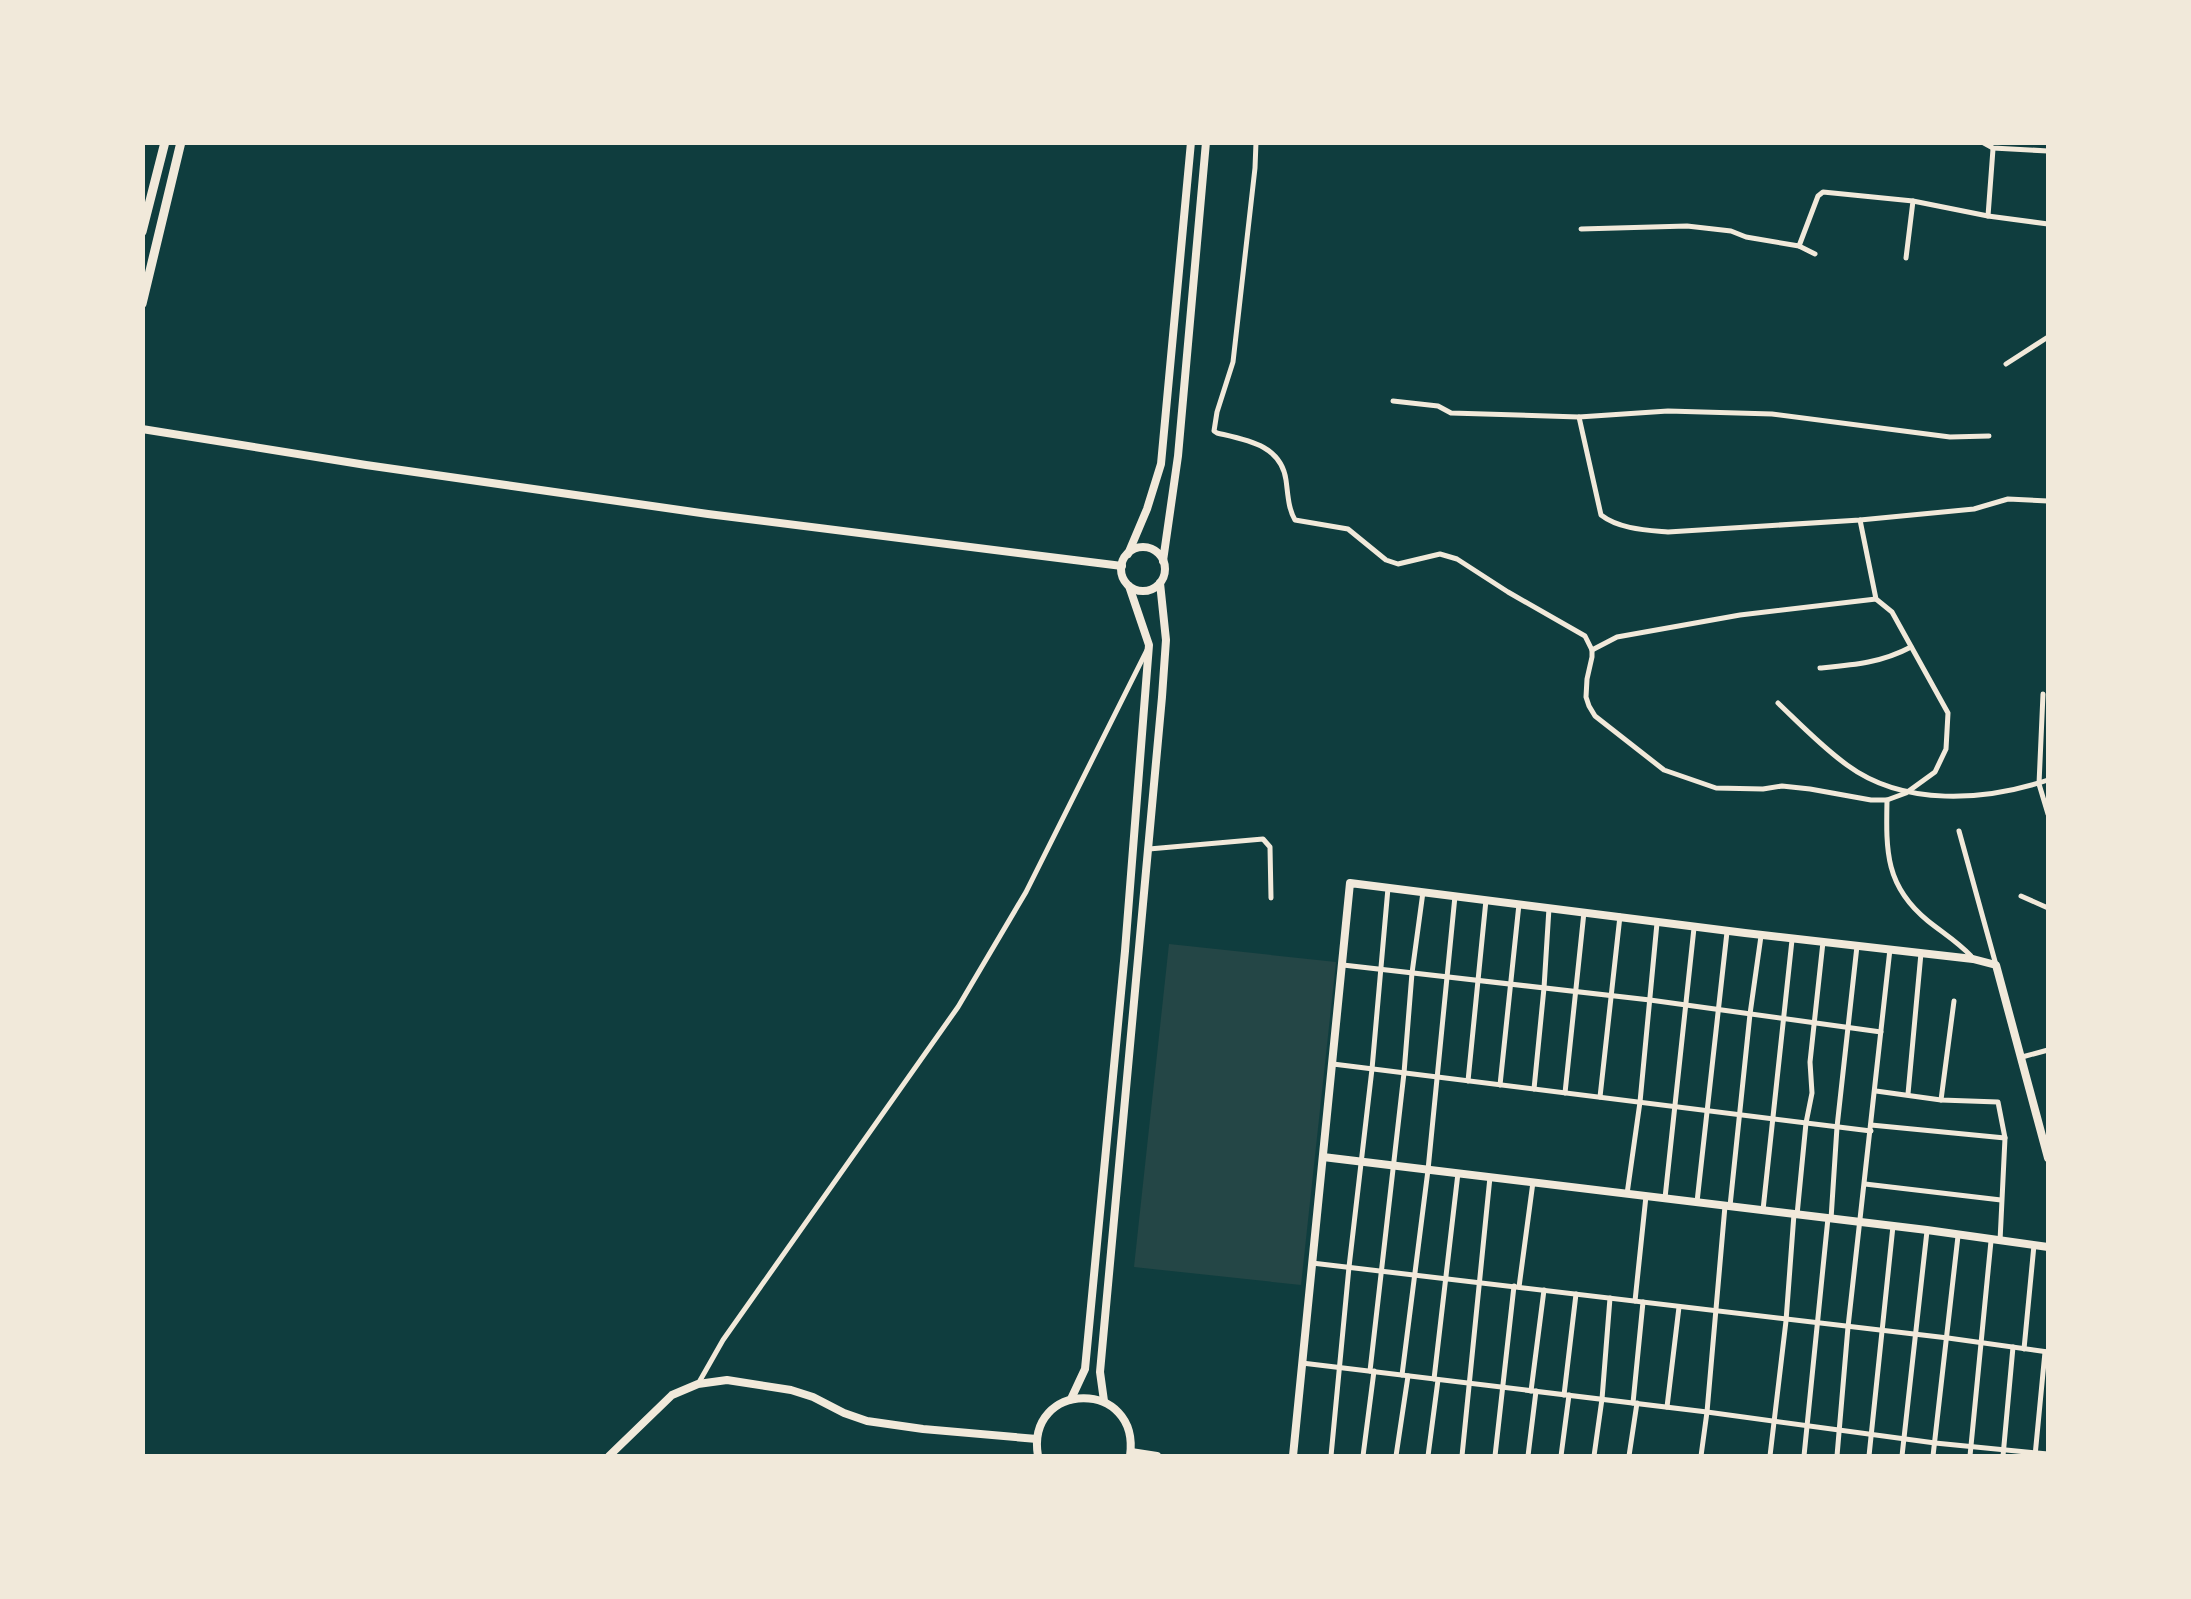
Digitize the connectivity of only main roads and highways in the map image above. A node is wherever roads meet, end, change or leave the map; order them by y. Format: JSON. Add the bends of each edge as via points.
{"nodes":[{"id":1,"x":165,"y":142,"type":"edge"},
{"id":2,"x":180,"y":142,"type":"edge"},
{"id":3,"x":142,"y":232,"type":"edge"},
{"id":4,"x":142,"y":304,"type":"edge"}],
"edges":[{"from":1,"to":3,"type":"main road"},
{"from":2,"to":4,"type":"main road"}]}
